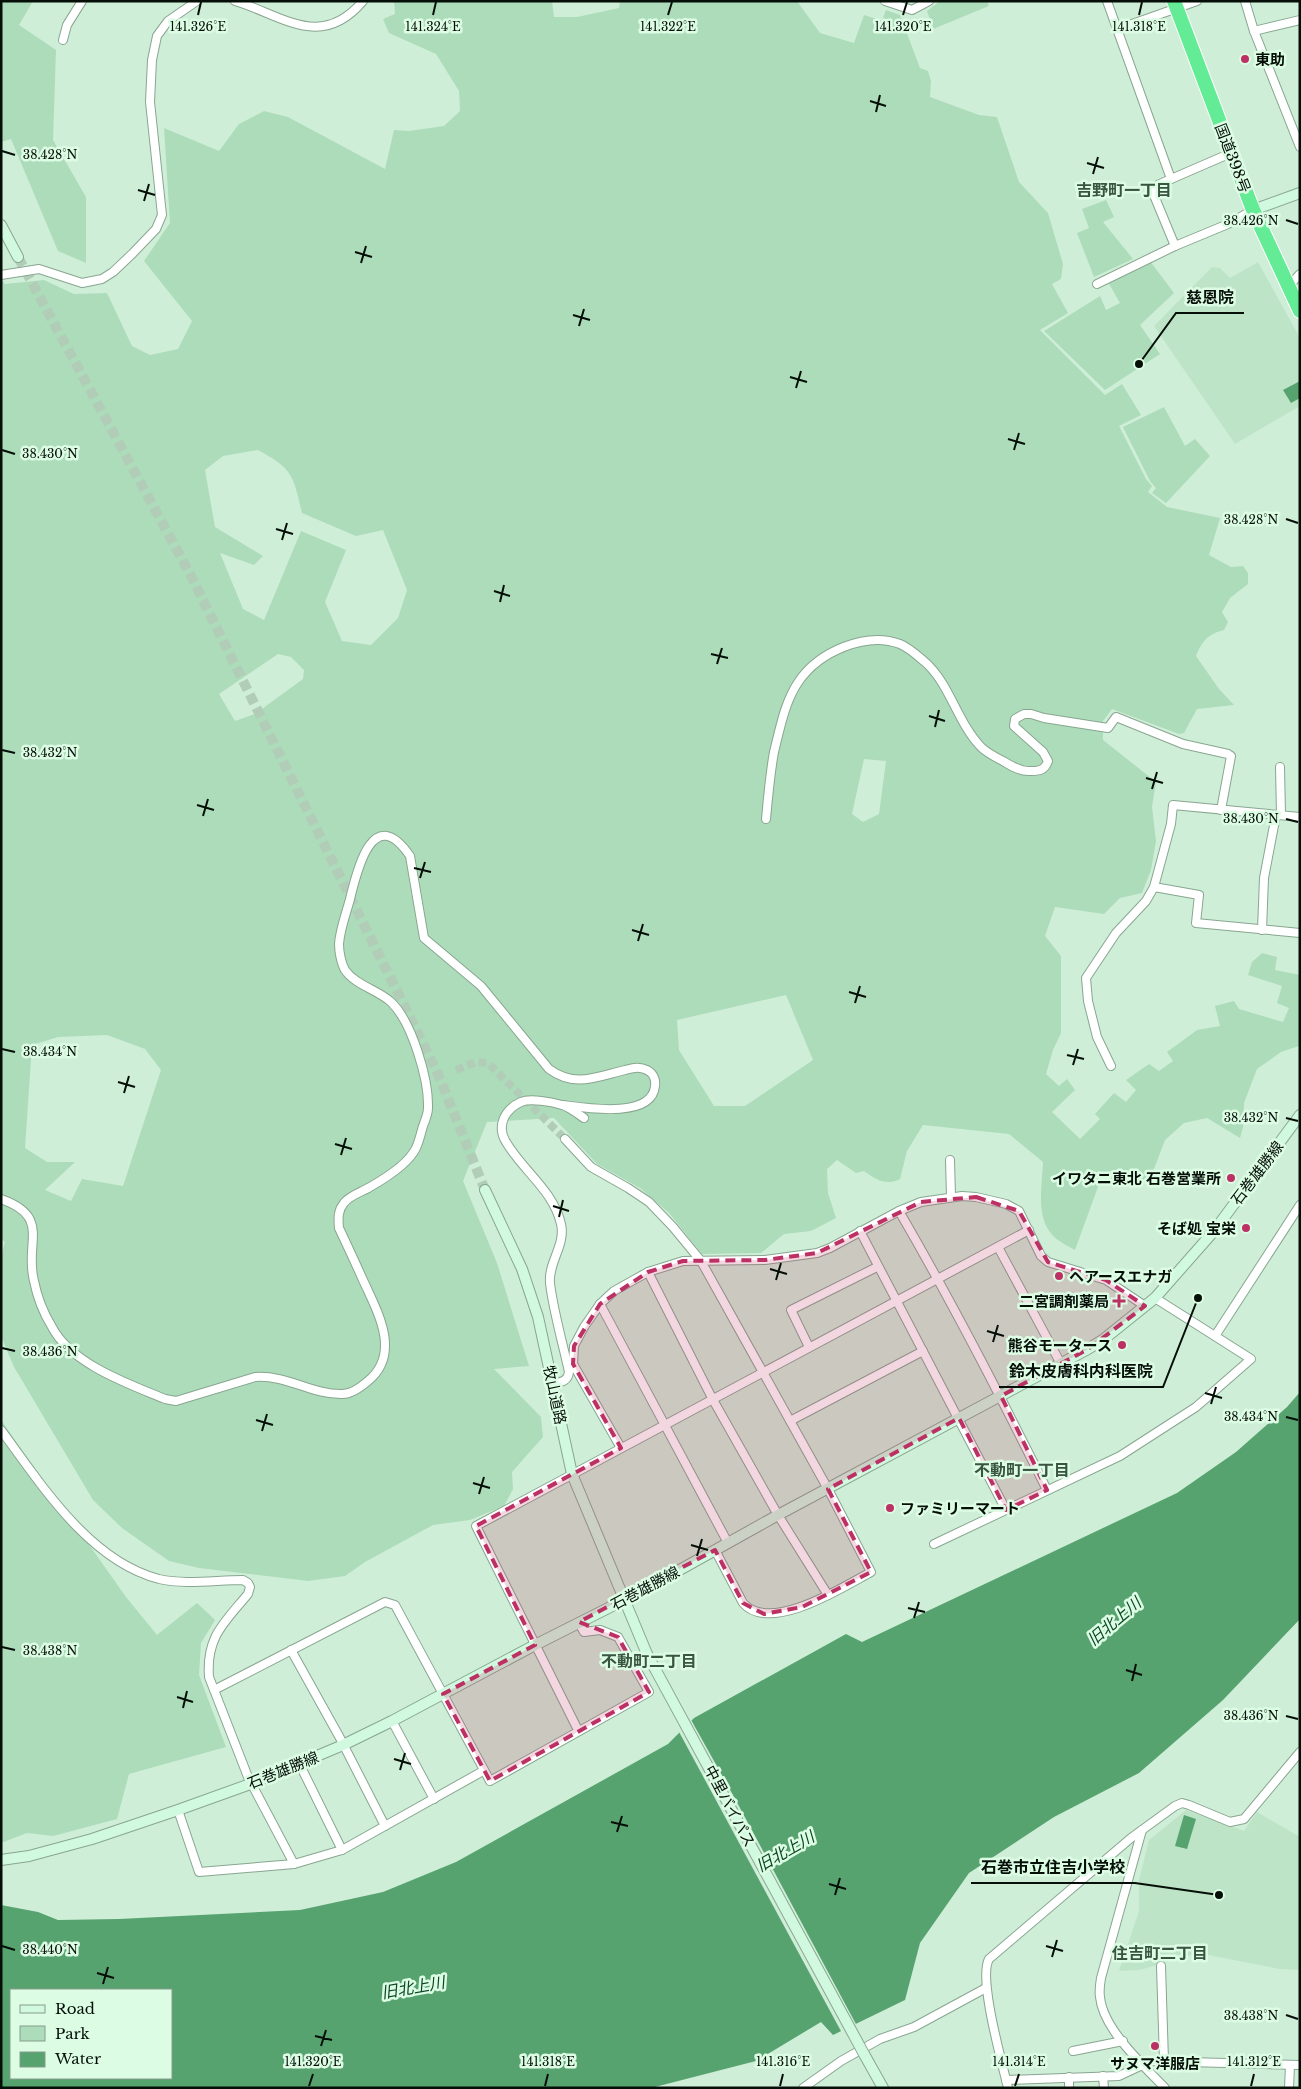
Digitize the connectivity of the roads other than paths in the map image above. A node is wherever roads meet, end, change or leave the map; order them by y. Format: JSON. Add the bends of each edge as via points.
{"nodes":[{"id":1,"x":82,"y":1,"type":"edge"},
{"id":2,"x":197,"y":1,"type":"edge"},
{"id":3,"x":235,"y":1,"type":"edge"},
{"id":4,"x":363,"y":1,"type":"edge"},
{"id":5,"x":885,"y":1,"type":"edge"},
{"id":6,"x":929,"y":1,"type":"edge"},
{"id":7,"x":1107,"y":1,"type":"edge"},
{"id":8,"x":1197,"y":1,"type":"edge"},
{"id":9,"x":1245,"y":1,"type":"edge"},
{"id":10,"x":1175,"y":5,"type":"edge"},
{"id":11,"x":1300,"y":20,"type":"edge"},
{"id":12,"x":1118,"y":29,"type":"junction"},
{"id":13,"x":1254,"y":31,"type":"junction"},
{"id":14,"x":63,"y":40,"type":"dead end"},
{"id":15,"x":1300,"y":147,"type":"edge"},
{"id":16,"x":1231,"y":153,"type":"junction"},
{"id":17,"x":1171,"y":179,"type":"junction"},
{"id":18,"x":1300,"y":193,"type":"edge"},
{"id":19,"x":1253,"y":210,"type":"junction"},
{"id":20,"x":1,"y":225,"type":"edge"},
{"id":21,"x":1175,"y":246,"type":"junction"},
{"id":22,"x":18,"y":257,"type":"tunnel mouth"},
{"id":23,"x":1300,"y":274,"type":"edge"},
{"id":24,"x":1,"y":275,"type":"edge"},
{"id":25,"x":1098,"y":284,"type":"dead end"},
{"id":26,"x":1288,"y":286,"type":"junction"},
{"id":27,"x":1300,"y":310,"type":"edge"},
{"id":28,"x":1280,"y":767,"type":"dead end"},
{"id":29,"x":1221,"y":810,"type":"junction"},
{"id":30,"x":1278,"y":815,"type":"junction"},
{"id":31,"x":1300,"y":817,"type":"edge"},
{"id":32,"x":766,"y":820,"type":"dead end"},
{"id":33,"x":1154,"y":887,"type":"junction"},
{"id":34,"x":1262,"y":930,"type":"junction"},
{"id":35,"x":1300,"y":933,"type":"edge"},
{"id":36,"x":1110,"y":1066,"type":"dead end"},
{"id":37,"x":564,"y":1105,"type":"junction"},
{"id":38,"x":1300,"y":1115,"type":"edge"},
{"id":39,"x":584,"y":1118,"type":"dead end"},
{"id":40,"x":565,"y":1139,"type":"tunnel mouth"},
{"id":41,"x":950,"y":1160,"type":"dead end"},
{"id":42,"x":485,"y":1190,"type":"tunnel mouth"},
{"id":43,"x":951,"y":1197,"type":"junction"},
{"id":44,"x":1,"y":1200,"type":"edge"},
{"id":45,"x":1300,"y":1206,"type":"edge"},
{"id":46,"x":899,"y":1211,"type":"junction"},
{"id":47,"x":1029,"y":1230,"type":"junction"},
{"id":48,"x":860,"y":1231,"type":"junction"},
{"id":49,"x":998,"y":1247,"type":"junction"},
{"id":50,"x":700,"y":1261,"type":"junction"},
{"id":51,"x":877,"y":1267,"type":"junction"},
{"id":52,"x":648,"y":1272,"type":"junction"},
{"id":53,"x":938,"y":1278,"type":"junction"},
{"id":54,"x":1155,"y":1298,"type":"junction"},
{"id":55,"x":895,"y":1300,"type":"junction"},
{"id":56,"x":600,"y":1304,"type":"junction"},
{"id":57,"x":1145,"y":1306,"type":"junction"},
{"id":58,"x":1215,"y":1336,"type":"junction"},
{"id":59,"x":809,"y":1347,"type":"junction"},
{"id":60,"x":923,"y":1351,"type":"junction"},
{"id":61,"x":1061,"y":1364,"type":"junction"},
{"id":62,"x":763,"y":1372,"type":"junction"},
{"id":63,"x":552,"y":1384,"type":"junction"},
{"id":64,"x":1001,"y":1396,"type":"junction"},
{"id":65,"x":712,"y":1398,"type":"junction"},
{"id":66,"x":959,"y":1418,"type":"junction"},
{"id":67,"x":790,"y":1421,"type":"junction"},
{"id":68,"x":665,"y":1424,"type":"junction"},
{"id":69,"x":1,"y":1430,"type":"edge"},
{"id":70,"x":621,"y":1448,"type":"junction"},
{"id":71,"x":572,"y":1474,"type":"junction"},
{"id":72,"x":828,"y":1489,"type":"junction"},
{"id":73,"x":1047,"y":1490,"type":"junction"},
{"id":74,"x":1006,"y":1510,"type":"junction"},
{"id":75,"x":778,"y":1515,"type":"junction"},
{"id":76,"x":728,"y":1542,"type":"junction"},
{"id":77,"x":934,"y":1544,"type":"dead end"},
{"id":78,"x":715,"y":1550,"type":"junction"},
{"id":79,"x":828,"y":1595,"type":"junction"},
{"id":80,"x":625,"y":1600,"type":"junction"},
{"id":81,"x":579,"y":1623,"type":"junction"},
{"id":82,"x":535,"y":1645,"type":"junction"},
{"id":83,"x":291,"y":1650,"type":"junction"},
{"id":84,"x":214,"y":1690,"type":"junction"},
{"id":85,"x":443,"y":1694,"type":"junction"},
{"id":86,"x":392,"y":1722,"type":"junction"},
{"id":87,"x":578,"y":1730,"type":"junction"},
{"id":88,"x":343,"y":1745,"type":"junction"},
{"id":89,"x":1300,"y":1752,"type":"edge"},
{"id":90,"x":299,"y":1763,"type":"junction"},
{"id":91,"x":483,"y":1772,"type":"junction"},
{"id":92,"x":252,"y":1783,"type":"junction"},
{"id":93,"x":434,"y":1799,"type":"junction"},
{"id":94,"x":178,"y":1810,"type":"junction"},
{"id":95,"x":385,"y":1826,"type":"junction"},
{"id":96,"x":1147,"y":1827,"type":"junction"},
{"id":97,"x":342,"y":1850,"type":"junction"},
{"id":98,"x":1,"y":1860,"type":"edge"},
{"id":99,"x":294,"y":1864,"type":"junction"},
{"id":100,"x":1161,"y":1966,"type":"dead end"},
{"id":101,"x":986,"y":1988,"type":"junction"},
{"id":102,"x":1123,"y":2041,"type":"junction"},
{"id":103,"x":1073,"y":2051,"type":"dead end"},
{"id":104,"x":1164,"y":2061,"type":"junction"},
{"id":105,"x":1143,"y":2064,"type":"junction"},
{"id":106,"x":1290,"y":2065,"type":"junction"},
{"id":107,"x":1300,"y":2065,"type":"edge"},
{"id":108,"x":1103,"y":2076,"type":"junction"},
{"id":109,"x":1069,"y":2077,"type":"junction"},
{"id":110,"x":1007,"y":2084,"type":"edge"},
{"id":111,"x":803,"y":2088,"type":"edge"},
{"id":112,"x":882,"y":2088,"type":"edge"},
{"id":113,"x":1069,"y":2088,"type":"edge"},
{"id":114,"x":1104,"y":2088,"type":"edge"},
{"id":115,"x":1165,"y":2088,"type":"edge"},
{"id":116,"x":1289,"y":2088,"type":"edge"}],
"edges":[{"from":1,"to":14,"type":"street","via":[[67,25]]},
{"from":2,"to":24,"type":"street","via":[[168,21],[158,36],[152,60],[150,102],[162,215],[156,229],[102,279],[82,282],[39,269]]},
{"from":3,"to":4,"type":"street","via":[[283,21],[314,27],[334,23],[352,13]]},
{"from":5,"to":6,"type":"street","via":[[912,10]]},
{"from":7,"to":12,"type":"street"},
{"from":8,"to":10,"type":"street"},
{"from":9,"to":13,"type":"street"},
{"from":10,"to":12,"type":"street"},
{"from":10,"to":16,"type":"highway","name":"国道398号"},
{"from":11,"to":13,"type":"street"},
{"from":12,"to":17,"type":"street"},
{"from":13,"to":15,"type":"street"},
{"from":16,"to":17,"type":"street"},
{"from":16,"to":19,"type":"highway","name":"国道398号"},
{"from":17,"to":21,"type":"street","via":[[1151,188]]},
{"from":18,"to":19,"type":"main road"},
{"from":19,"to":21,"type":"street"},
{"from":19,"to":26,"type":"highway","name":"国道398号"},
{"from":20,"to":22,"type":"main road"},
{"from":21,"to":25,"type":"street"},
{"from":23,"to":26,"type":"street"},
{"from":26,"to":27,"type":"highway","name":"国道398号"},
{"from":28,"to":30,"type":"street"},
{"from":29,"to":30,"type":"street"},
{"from":29,"to":32,"type":"street","via":[[1231,756],[1183,744],[1116,717],[1108,728],[1024,714],[1015,719],[1014,726],[1048,761],[1041,771],[1015,768],[980,746],[925,662],[900,644],[879,641],[834,651],[813,665],[799,680],[781,724],[770,773]]},
{"from":29,"to":33,"type":"street","via":[[1173,805]]},
{"from":30,"to":31,"type":"street"},
{"from":30,"to":34,"type":"street","via":[[1264,878]]},
{"from":33,"to":34,"type":"street","via":[[1199,895],[1196,923]]},
{"from":33,"to":36,"type":"street","via":[[1116,933],[1086,978],[1095,1028]]},
{"from":34,"to":35,"type":"street"},
{"from":37,"to":39,"type":"street"},
{"from":37,"to":44,"type":"street","via":[[603,1110],[640,1105],[652,1096],[654,1076],[638,1067],[570,1080],[549,1069],[481,986],[424,938],[410,856],[394,838],[383,837],[372,841],[358,869],[341,932],[341,957],[352,977],[392,1002],[405,1020],[421,1066],[428,1111],[416,1150],[398,1169],[346,1200],[340,1208],[339,1228],[383,1323],[386,1346],[373,1377],[344,1395],[326,1394],[289,1380],[266,1376],[176,1401],[100,1372],[52,1328],[34,1281],[33,1226],[21,1208]]},
{"from":37,"to":63,"type":"street","via":[[523,1101],[505,1113],[502,1129],[505,1142],[544,1189],[561,1223],[561,1241],[550,1282],[569,1372],[565,1381]]},
{"from":38,"to":54,"type":"main road","name":"石巻雄勝線","via":[[1214,1231]]},
{"from":40,"to":50,"type":"street","via":[[591,1167],[648,1202],[674,1227]]},
{"from":41,"to":43,"type":"street"},
{"from":42,"to":63,"type":"main road","name":"牧山道路","via":[[522,1269],[538,1317]]},
{"from":43,"to":46,"type":"street","via":[[921,1202]]},
{"from":43,"to":47,"type":"street","via":[[976,1197],[1014,1207]]},
{"from":45,"to":58,"type":"street"},
{"from":46,"to":48,"type":"street"},
{"from":46,"to":53,"type":"street"},
{"from":47,"to":49,"type":"street"},
{"from":47,"to":57,"type":"street","via":[[1048,1262],[1106,1280]]},
{"from":48,"to":50,"type":"street","via":[[817,1253],[765,1260]]},
{"from":48,"to":51,"type":"street"},
{"from":49,"to":53,"type":"street"},
{"from":49,"to":61,"type":"street"},
{"from":50,"to":52,"type":"street","via":[[683,1261]]},
{"from":50,"to":62,"type":"street"},
{"from":51,"to":55,"type":"street"},
{"from":51,"to":59,"type":"street","via":[[791,1310]]},
{"from":52,"to":56,"type":"street","via":[[614,1291]]},
{"from":52,"to":65,"type":"street"},
{"from":53,"to":55,"type":"street"},
{"from":53,"to":64,"type":"street"},
{"from":54,"to":57,"type":"main road","name":"石巻雄勝線"},
{"from":54,"to":58,"type":"street"},
{"from":55,"to":59,"type":"street"},
{"from":55,"to":60,"type":"street"},
{"from":56,"to":68,"type":"street"},
{"from":56,"to":70,"type":"street","via":[[574,1346],[573,1364]]},
{"from":57,"to":61,"type":"main road","name":"石巻雄勝線","via":[[1104,1339]]},
{"from":58,"to":73,"type":"street","via":[[1251,1359],[1196,1407],[1120,1456]]},
{"from":59,"to":62,"type":"street"},
{"from":60,"to":66,"type":"street"},
{"from":60,"to":67,"type":"street"},
{"from":61,"to":64,"type":"main road","name":"石巻雄勝線"},
{"from":62,"to":65,"type":"street"},
{"from":62,"to":67,"type":"street"},
{"from":63,"to":71,"type":"main road","name":"牧山道路"},
{"from":64,"to":66,"type":"main road","name":"石巻雄勝線"},
{"from":64,"to":73,"type":"street"},
{"from":65,"to":68,"type":"street"},
{"from":65,"to":75,"type":"street"},
{"from":66,"to":72,"type":"main road","name":"石巻雄勝線"},
{"from":66,"to":74,"type":"street"},
{"from":67,"to":72,"type":"street"},
{"from":68,"to":70,"type":"street"},
{"from":68,"to":76,"type":"street"},
{"from":69,"to":84,"type":"street","via":[[60,1510],[124,1563],[140,1572],[168,1580],[243,1580],[248,1583],[248,1594],[212,1642],[208,1661]]},
{"from":70,"to":71,"type":"street"},
{"from":71,"to":80,"type":"main road","name":"牧山道路"},
{"from":71,"to":82,"type":"street","via":[[476,1526]]},
{"from":72,"to":75,"type":"main road","name":"石巻雄勝線"},
{"from":72,"to":79,"type":"street","via":[[871,1572]]},
{"from":73,"to":74,"type":"street"},
{"from":74,"to":77,"type":"street"},
{"from":75,"to":76,"type":"main road","name":"石巻雄勝線"},
{"from":75,"to":79,"type":"street"},
{"from":76,"to":78,"type":"main road","name":"石巻雄勝線"},
{"from":78,"to":79,"type":"street","via":[[743,1603],[757,1613],[802,1607]]},
{"from":78,"to":80,"type":"main road","name":"石巻雄勝線"},
{"from":80,"to":81,"type":"main road","name":"石巻雄勝線"},
{"from":80,"to":112,"type":"main road","name":"中里バイパス","bridge":true,"via":[[647,1654]]},
{"from":81,"to":82,"type":"main road","name":"石巻雄勝線"},
{"from":81,"to":87,"type":"street","via":[[584,1632],[600,1630],[618,1637],[649,1692]]},
{"from":82,"to":85,"type":"main road","name":"石巻雄勝線"},
{"from":82,"to":87,"type":"street"},
{"from":83,"to":84,"type":"street"},
{"from":83,"to":85,"type":"street","via":[[385,1602],[391,1602]]},
{"from":83,"to":88,"type":"street"},
{"from":84,"to":92,"type":"street"},
{"from":85,"to":86,"type":"main road","name":"石巻雄勝線"},
{"from":85,"to":91,"type":"street"},
{"from":86,"to":88,"type":"main road","name":"石巻雄勝線"},
{"from":86,"to":93,"type":"street"},
{"from":87,"to":91,"type":"street","via":[[490,1781]]},
{"from":88,"to":90,"type":"main road","name":"石巻雄勝線"},
{"from":88,"to":95,"type":"street"},
{"from":89,"to":96,"type":"street","via":[[1244,1819],[1230,1822],[1182,1803]]},
{"from":90,"to":92,"type":"main road","name":"石巻雄勝線"},
{"from":90,"to":97,"type":"street"},
{"from":91,"to":93,"type":"street"},
{"from":92,"to":94,"type":"main road","name":"石巻雄勝線"},
{"from":92,"to":99,"type":"street"},
{"from":93,"to":95,"type":"street"},
{"from":94,"to":98,"type":"main road","name":"石巻雄勝線","via":[[84,1841]]},
{"from":94,"to":99,"type":"street","via":[[199,1872]]},
{"from":95,"to":97,"type":"street"},
{"from":96,"to":101,"type":"street","via":[[989,1959]]},
{"from":96,"to":102,"type":"street","via":[[1101,1978],[1100,1997],[1104,2013]]},
{"from":97,"to":99,"type":"street"},
{"from":100,"to":104,"type":"street"},
{"from":101,"to":110,"type":"street"},
{"from":101,"to":111,"type":"street","via":[[914,2027],[880,2039]]},
{"from":102,"to":103,"type":"street"},
{"from":102,"to":105,"type":"street"},
{"from":104,"to":105,"type":"street"},
{"from":104,"to":106,"type":"street"},
{"from":105,"to":108,"type":"street","via":[[1127,2074]]},
{"from":105,"to":115,"type":"street"},
{"from":106,"to":107,"type":"street"},
{"from":106,"to":116,"type":"street"},
{"from":108,"to":109,"type":"street"},
{"from":108,"to":114,"type":"street"},
{"from":109,"to":110,"type":"street"},
{"from":109,"to":113,"type":"street"}]}
